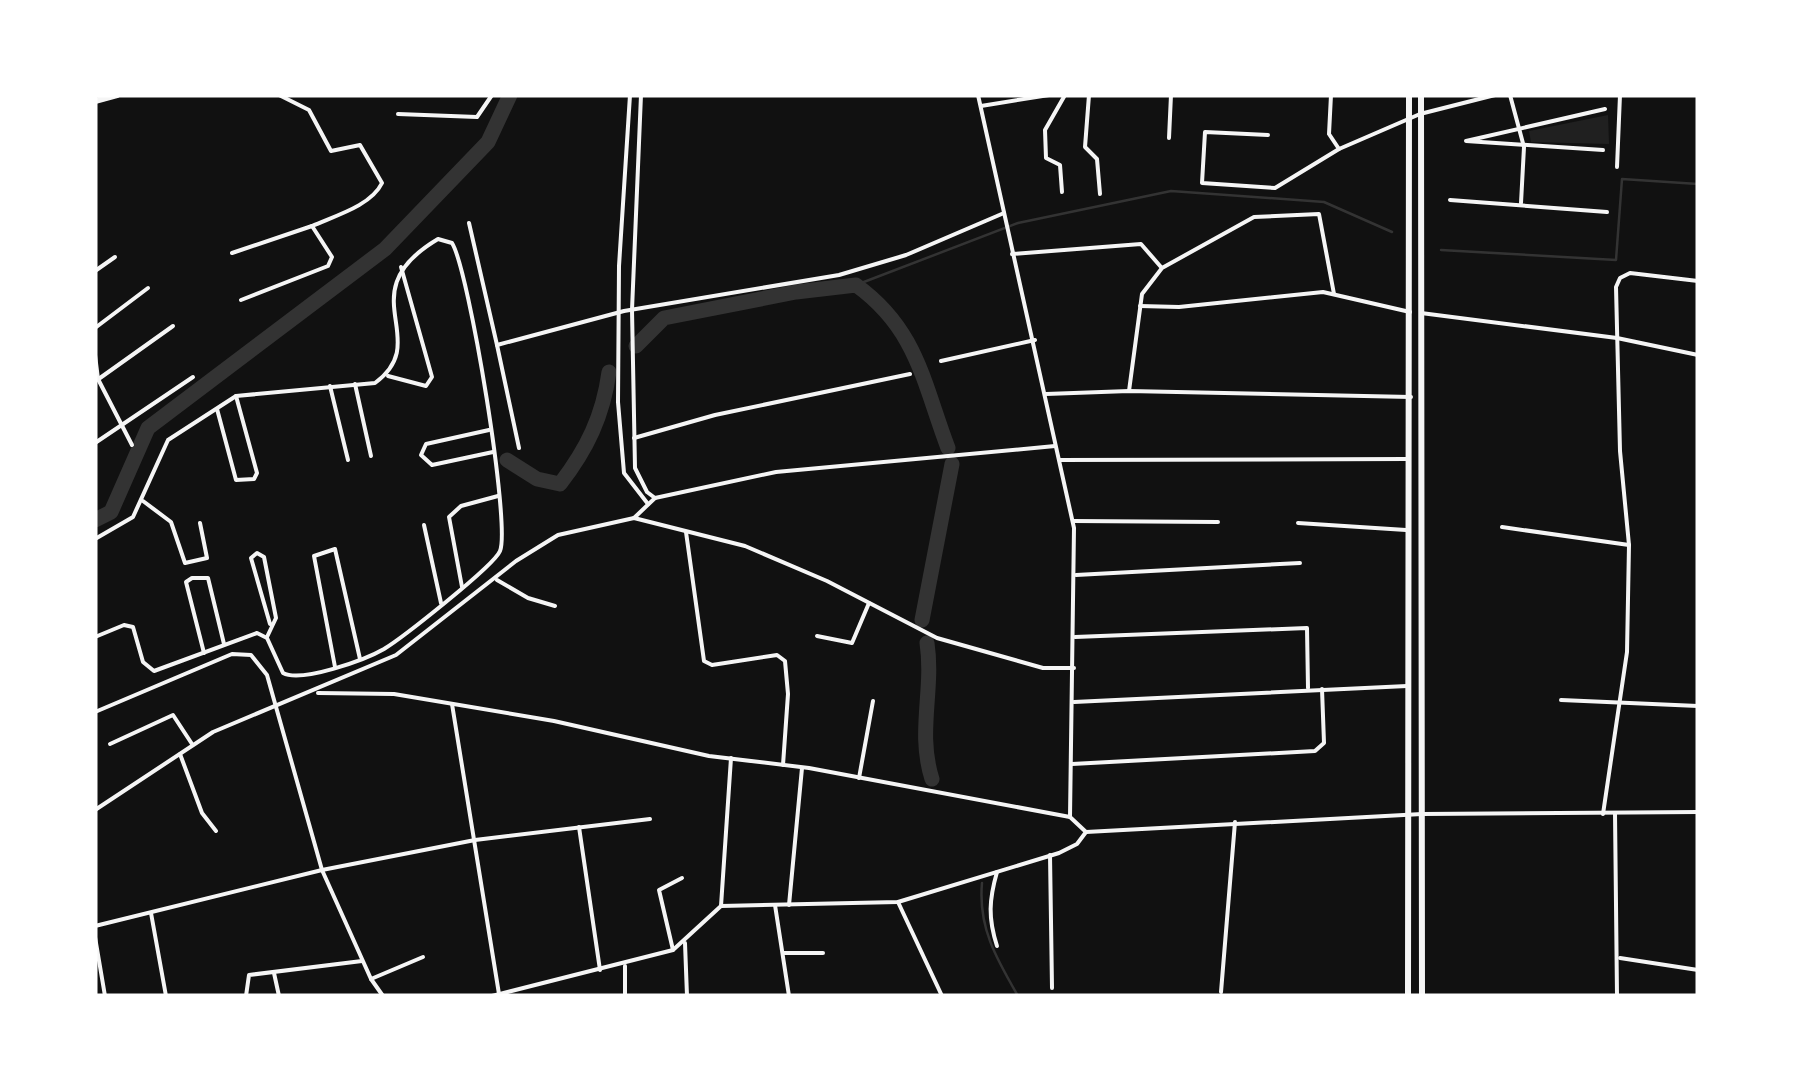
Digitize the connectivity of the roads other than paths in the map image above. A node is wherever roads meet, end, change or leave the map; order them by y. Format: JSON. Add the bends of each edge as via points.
{"nodes":[{"id":1,"x":118,"y":95,"type":"edge"},
{"id":2,"x":279,"y":95,"type":"edge"},
{"id":3,"x":492,"y":95,"type":"edge"},
{"id":4,"x":630,"y":95,"type":"edge"},
{"id":5,"x":641,"y":95,"type":"edge"},
{"id":6,"x":978,"y":95,"type":"edge"},
{"id":7,"x":1049,"y":95,"type":"edge"},
{"id":8,"x":1066,"y":95,"type":"edge"},
{"id":9,"x":1090,"y":95,"type":"edge"},
{"id":10,"x":1171,"y":95,"type":"edge"},
{"id":11,"x":1331,"y":95,"type":"edge"},
{"id":12,"x":1409,"y":95,"type":"edge"},
{"id":13,"x":1421,"y":95,"type":"edge"},
{"id":14,"x":1495,"y":95,"type":"edge"},
{"id":15,"x":1510,"y":95,"type":"edge"},
{"id":16,"x":1620,"y":95,"type":"edge"},
{"id":17,"x":1480,"y":97,"type":"edge"},
{"id":18,"x":95,"y":100,"type":"edge"},
{"id":19,"x":980,"y":106,"type":"junction"},
{"id":20,"x":1604,"y":108,"type":"dead end"},
{"id":21,"x":398,"y":114,"type":"dead end"},
{"id":22,"x":1420,"y":114,"type":"junction"},
{"id":23,"x":1410,"y":122,"type":"junction"},
{"id":24,"x":1519,"y":127,"type":"junction"},
{"id":25,"x":1268,"y":134,"type":"dead end"},
{"id":26,"x":1169,"y":138,"type":"dead end"},
{"id":27,"x":1524,"y":146,"type":"junction"},
{"id":28,"x":1339,"y":150,"type":"junction"},
{"id":29,"x":1603,"y":150,"type":"dead end"},
{"id":30,"x":1617,"y":167,"type":"dead end"},
{"id":31,"x":1062,"y":192,"type":"dead end"},
{"id":32,"x":1100,"y":194,"type":"dead end"},
{"id":33,"x":1450,"y":200,"type":"dead end"},
{"id":34,"x":1521,"y":205,"type":"junction"},
{"id":35,"x":1607,"y":212,"type":"dead end"},
{"id":36,"x":1004,"y":213,"type":"junction"},
{"id":37,"x":469,"y":223,"type":"dead end"},
{"id":38,"x":312,"y":226,"type":"junction"},
{"id":39,"x":232,"y":253,"type":"dead end"},
{"id":40,"x":1012,"y":254,"type":"junction"},
{"id":41,"x":114,"y":258,"type":"dead end"},
{"id":42,"x":401,"y":267,"type":"junction"},
{"id":43,"x":1162,"y":268,"type":"junction"},
{"id":44,"x":95,"y":271,"type":"edge"},
{"id":45,"x":1698,"y":281,"type":"edge"},
{"id":46,"x":148,"y":288,"type":"dead end"},
{"id":47,"x":1334,"y":294,"type":"junction"},
{"id":48,"x":241,"y":300,"type":"dead end"},
{"id":49,"x":1140,"y":306,"type":"junction"},
{"id":50,"x":632,"y":310,"type":"junction"},
{"id":51,"x":1410,"y":312,"type":"junction"},
{"id":52,"x":1422,"y":313,"type":"junction"},
{"id":53,"x":617,"y":314,"type":"junction"},
{"id":54,"x":173,"y":326,"type":"dead end"},
{"id":55,"x":95,"y":328,"type":"edge"},
{"id":56,"x":1617,"y":338,"type":"junction"},
{"id":57,"x":1035,"y":340,"type":"junction"},
{"id":58,"x":497,"y":345,"type":"junction"},
{"id":59,"x":1698,"y":355,"type":"edge"},
{"id":60,"x":95,"y":356,"type":"edge"},
{"id":61,"x":941,"y":361,"type":"dead end"},
{"id":62,"x":910,"y":374,"type":"dead end"},
{"id":63,"x":386,"y":375,"type":"junction"},
{"id":64,"x":193,"y":377,"type":"dead end"},
{"id":65,"x":98,"y":380,"type":"junction"},
{"id":66,"x":354,"y":384,"type":"junction"},
{"id":67,"x":330,"y":386,"type":"junction"},
{"id":68,"x":1128,"y":390,"type":"junction"},
{"id":69,"x":1046,"y":394,"type":"junction"},
{"id":70,"x":236,"y":396,"type":"junction"},
{"id":71,"x":1410,"y":397,"type":"junction"},
{"id":72,"x":217,"y":409,"type":"junction"},
{"id":73,"x":121,"y":428,"type":"junction"},
{"id":74,"x":490,"y":430,"type":"junction"},
{"id":75,"x":634,"y":438,"type":"junction"},
{"id":76,"x":95,"y":443,"type":"edge"},
{"id":77,"x":132,"y":445,"type":"dead end"},
{"id":78,"x":1055,"y":446,"type":"junction"},
{"id":79,"x":519,"y":448,"type":"dead end"},
{"id":80,"x":493,"y":452,"type":"junction"},
{"id":81,"x":370,"y":456,"type":"dead end"},
{"id":82,"x":1410,"y":459,"type":"junction"},
{"id":83,"x":348,"y":460,"type":"dead end"},
{"id":84,"x":1059,"y":460,"type":"junction"},
{"id":85,"x":498,"y":496,"type":"junction"},
{"id":86,"x":656,"y":498,"type":"junction"},
{"id":87,"x":143,"y":501,"type":"junction"},
{"id":88,"x":648,"y":504,"type":"junction"},
{"id":89,"x":634,"y":518,"type":"junction"},
{"id":90,"x":1072,"y":521,"type":"junction"},
{"id":91,"x":1218,"y":522,"type":"dead end"},
{"id":92,"x":200,"y":523,"type":"dead end"},
{"id":93,"x":1298,"y":523,"type":"dead end"},
{"id":94,"x":424,"y":525,"type":"dead end"},
{"id":95,"x":1502,"y":527,"type":"dead end"},
{"id":96,"x":1411,"y":531,"type":"junction"},
{"id":97,"x":686,"y":532,"type":"junction"},
{"id":98,"x":95,"y":539,"type":"edge"},
{"id":99,"x":1629,"y":545,"type":"junction"},
{"id":100,"x":1300,"y":564,"type":"dead end"},
{"id":101,"x":1076,"y":575,"type":"junction"},
{"id":102,"x":497,"y":580,"type":"junction"},
{"id":103,"x":462,"y":587,"type":"junction"},
{"id":104,"x":442,"y":603,"type":"junction"},
{"id":105,"x":869,"y":603,"type":"junction"},
{"id":106,"x":555,"y":606,"type":"dead end"},
{"id":107,"x":270,"y":624,"type":"junction"},
{"id":108,"x":95,"y":636,"type":"edge"},
{"id":109,"x":817,"y":636,"type":"dead end"},
{"id":110,"x":1074,"y":637,"type":"junction"},
{"id":111,"x":267,"y":638,"type":"junction"},
{"id":112,"x":224,"y":645,"type":"junction"},
{"id":113,"x":204,"y":653,"type":"junction"},
{"id":114,"x":360,"y":659,"type":"junction"},
{"id":115,"x":335,"y":667,"type":"junction"},
{"id":116,"x":280,"y":668,"type":"junction"},
{"id":117,"x":1074,"y":668,"type":"junction"},
{"id":118,"x":267,"y":675,"type":"junction"},
{"id":119,"x":1407,"y":686,"type":"junction"},
{"id":120,"x":1308,"y":688,"type":"junction"},
{"id":121,"x":1322,"y":688,"type":"junction"},
{"id":122,"x":314,"y":692,"type":"junction"},
{"id":123,"x":1561,"y":700,"type":"dead end"},
{"id":124,"x":873,"y":701,"type":"dead end"},
{"id":125,"x":1074,"y":702,"type":"junction"},
{"id":126,"x":452,"y":704,"type":"junction"},
{"id":127,"x":1620,"y":704,"type":"junction"},
{"id":128,"x":275,"y":706,"type":"junction"},
{"id":129,"x":1698,"y":706,"type":"edge"},
{"id":130,"x":95,"y":712,"type":"edge"},
{"id":131,"x":110,"y":744,"type":"dead end"},
{"id":132,"x":192,"y":744,"type":"junction"},
{"id":133,"x":179,"y":752,"type":"junction"},
{"id":134,"x":731,"y":758,"type":"junction"},
{"id":135,"x":1072,"y":764,"type":"junction"},
{"id":136,"x":782,"y":765,"type":"junction"},
{"id":137,"x":802,"y":768,"type":"junction"},
{"id":138,"x":859,"y":778,"type":"junction"},
{"id":139,"x":95,"y":810,"type":"edge"},
{"id":140,"x":1698,"y":812,"type":"edge"},
{"id":141,"x":1615,"y":813,"type":"junction"},
{"id":142,"x":1422,"y":814,"type":"junction"},
{"id":143,"x":1603,"y":814,"type":"junction"},
{"id":144,"x":1408,"y":816,"type":"junction"},
{"id":145,"x":1070,"y":817,"type":"junction"},
{"id":146,"x":650,"y":819,"type":"dead end"},
{"id":147,"x":1235,"y":822,"type":"junction"},
{"id":148,"x":579,"y":827,"type":"junction"},
{"id":149,"x":216,"y":831,"type":"dead end"},
{"id":150,"x":1086,"y":832,"type":"junction"},
{"id":151,"x":475,"y":840,"type":"junction"},
{"id":152,"x":1050,"y":855,"type":"junction"},
{"id":153,"x":322,"y":870,"type":"junction"},
{"id":154,"x":997,"y":872,"type":"junction"},
{"id":155,"x":682,"y":878,"type":"dead end"},
{"id":156,"x":898,"y":902,"type":"junction"},
{"id":157,"x":775,"y":905,"type":"junction"},
{"id":158,"x":790,"y":905,"type":"junction"},
{"id":159,"x":721,"y":906,"type":"junction"},
{"id":160,"x":151,"y":913,"type":"junction"},
{"id":161,"x":95,"y":926,"type":"edge"},
{"id":162,"x":95,"y":938,"type":"edge"},
{"id":163,"x":685,"y":943,"type":"junction"},
{"id":164,"x":997,"y":946,"type":"dead end"},
{"id":165,"x":673,"y":950,"type":"junction"},
{"id":166,"x":822,"y":953,"type":"dead end"},
{"id":167,"x":782,"y":954,"type":"junction"},
{"id":168,"x":423,"y":957,"type":"dead end"},
{"id":169,"x":1620,"y":958,"type":"junction"},
{"id":170,"x":362,"y":961,"type":"junction"},
{"id":171,"x":625,"y":965,"type":"junction"},
{"id":172,"x":1698,"y":970,"type":"edge"},
{"id":173,"x":600,"y":971,"type":"junction"},
{"id":174,"x":274,"y":972,"type":"junction"},
{"id":175,"x":371,"y":979,"type":"junction"},
{"id":176,"x":1052,"y":988,"type":"dead end"},
{"id":177,"x":1221,"y":992,"type":"dead end"},
{"id":178,"x":499,"y":994,"type":"edge"},
{"id":179,"x":105,"y":996,"type":"edge"},
{"id":180,"x":166,"y":996,"type":"edge"},
{"id":181,"x":246,"y":996,"type":"edge"},
{"id":182,"x":280,"y":996,"type":"edge"},
{"id":183,"x":383,"y":996,"type":"edge"},
{"id":184,"x":492,"y":996,"type":"edge"},
{"id":185,"x":625,"y":996,"type":"edge"},
{"id":186,"x":687,"y":996,"type":"edge"},
{"id":187,"x":789,"y":996,"type":"edge"},
{"id":188,"x":942,"y":996,"type":"edge"},
{"id":189,"x":1408,"y":996,"type":"edge"},
{"id":190,"x":1422,"y":996,"type":"edge"},
{"id":191,"x":1617,"y":996,"type":"edge"}],
"edges":[{"from":1,"to":18,"type":"main road"},
{"from":2,"to":38,"type":"street","via":[[308,110],[331,151],[360,145],[382,184],[377,194]]},
{"from":3,"to":21,"type":"street","via":[[477,117]]},
{"from":4,"to":53,"type":"street"},
{"from":5,"to":50,"type":"street"},
{"from":6,"to":19,"type":"street"},
{"from":7,"to":19,"type":"street"},
{"from":8,"to":31,"type":"street","via":[[1045,130],[1046,158],[1060,165]]},
{"from":9,"to":32,"type":"street","via":[[1086,147],[1097,159]]},
{"from":10,"to":26,"type":"street"},
{"from":11,"to":28,"type":"street","via":[[1329,134]]},
{"from":12,"to":23,"type":"main road"},
{"from":13,"to":22,"type":"main road"},
{"from":14,"to":17,"type":"street"},
{"from":15,"to":24,"type":"street"},
{"from":16,"to":30,"type":"street"},
{"from":17,"to":22,"type":"street"},
{"from":19,"to":36,"type":"street"},
{"from":20,"to":24,"type":"street"},
{"from":22,"to":23,"type":"street"},
{"from":22,"to":52,"type":"main road"},
{"from":23,"to":28,"type":"street"},
{"from":23,"to":51,"type":"main road"},
{"from":24,"to":27,"type":"street"},
{"from":24,"to":27,"type":"street","via":[[1466,141]]},
{"from":25,"to":28,"type":"street","via":[[1204,132],[1202,183],[1275,188]]},
{"from":27,"to":29,"type":"street"},
{"from":27,"to":34,"type":"street"},
{"from":33,"to":34,"type":"street"},
{"from":34,"to":35,"type":"street"},
{"from":36,"to":40,"type":"street"},
{"from":36,"to":50,"type":"street","via":[[839,275]]},
{"from":37,"to":58,"type":"street"},
{"from":38,"to":39,"type":"street"},
{"from":38,"to":48,"type":"street","via":[[332,257],[328,266]]},
{"from":40,"to":43,"type":"street","via":[[1141,244]]},
{"from":40,"to":57,"type":"street"},
{"from":41,"to":44,"type":"street"},
{"from":42,"to":63,"type":"street","via":[[394,296],[398,354]]},
{"from":42,"to":63,"type":"street","via":[[432,377],[426,386],[413,386]]},
{"from":42,"to":74,"type":"street","via":[[438,238],[458,252]]},
{"from":43,"to":47,"type":"street","via":[[1254,217],[1311,213],[1323,220]]},
{"from":43,"to":49,"type":"street","via":[[1145,285]]},
{"from":45,"to":56,"type":"street","via":[[1620,278]]},
{"from":46,"to":55,"type":"street"},
{"from":47,"to":49,"type":"street"},
{"from":47,"to":51,"type":"street"},
{"from":49,"to":68,"type":"street"},
{"from":50,"to":53,"type":"street"},
{"from":50,"to":75,"type":"street"},
{"from":51,"to":71,"type":"main road"},
{"from":52,"to":56,"type":"street"},
{"from":52,"to":142,"type":"main road"},
{"from":53,"to":58,"type":"street"},
{"from":53,"to":88,"type":"street","via":[[624,472]]},
{"from":54,"to":65,"type":"street"},
{"from":56,"to":59,"type":"street"},
{"from":56,"to":99,"type":"street"},
{"from":57,"to":61,"type":"street"},
{"from":57,"to":69,"type":"street"},
{"from":58,"to":79,"type":"street"},
{"from":60,"to":65,"type":"street"},
{"from":62,"to":75,"type":"street"},
{"from":63,"to":66,"type":"street"},
{"from":64,"to":73,"type":"street"},
{"from":65,"to":73,"type":"street"},
{"from":66,"to":67,"type":"street"},
{"from":66,"to":81,"type":"street"},
{"from":67,"to":70,"type":"street"},
{"from":67,"to":83,"type":"street"},
{"from":68,"to":69,"type":"street"},
{"from":68,"to":71,"type":"street"},
{"from":69,"to":78,"type":"street"},
{"from":70,"to":72,"type":"street"},
{"from":70,"to":72,"type":"street","via":[[258,473],[254,479],[236,480]]},
{"from":71,"to":82,"type":"main road"},
{"from":72,"to":87,"type":"street","via":[[168,440]]},
{"from":73,"to":76,"type":"street"},
{"from":73,"to":77,"type":"street"},
{"from":74,"to":80,"type":"street"},
{"from":74,"to":80,"type":"street","via":[[426,444],[421,455],[432,465]]},
{"from":75,"to":86,"type":"street","via":[[635,468]]},
{"from":78,"to":84,"type":"street"},
{"from":78,"to":86,"type":"street","via":[[776,472]]},
{"from":80,"to":85,"type":"street"},
{"from":82,"to":84,"type":"street"},
{"from":82,"to":96,"type":"main road"},
{"from":84,"to":90,"type":"street"},
{"from":85,"to":103,"type":"street","via":[[501,550]]},
{"from":85,"to":103,"type":"street","via":[[449,517]]},
{"from":86,"to":88,"type":"street"},
{"from":87,"to":92,"type":"street","via":[[171,522],[185,563],[207,558]]},
{"from":87,"to":98,"type":"street","via":[[133,517]]},
{"from":88,"to":89,"type":"street"},
{"from":89,"to":97,"type":"street"},
{"from":89,"to":102,"type":"street","via":[[558,535]]},
{"from":90,"to":91,"type":"street"},
{"from":90,"to":101,"type":"street"},
{"from":93,"to":96,"type":"street"},
{"from":94,"to":104,"type":"street"},
{"from":95,"to":99,"type":"street"},
{"from":96,"to":119,"type":"main road"},
{"from":97,"to":105,"type":"street","via":[[744,546]]},
{"from":97,"to":136,"type":"street","via":[[704,661],[777,655],[785,662]]},
{"from":99,"to":127,"type":"street"},
{"from":100,"to":101,"type":"street"},
{"from":101,"to":110,"type":"street"},
{"from":102,"to":106,"type":"street"},
{"from":102,"to":122,"type":"street","via":[[396,655]]},
{"from":103,"to":104,"type":"street"},
{"from":104,"to":114,"type":"street","via":[[384,649]]},
{"from":105,"to":109,"type":"street","via":[[852,644]]},
{"from":105,"to":117,"type":"street","via":[[937,638],[1028,664]]},
{"from":107,"to":107,"type":"street","via":[[251,558],[258,553],[273,593],[276,618]]},
{"from":107,"to":111,"type":"street"},
{"from":108,"to":113,"type":"street","via":[[129,625],[143,662],[154,671]]},
{"from":110,"to":117,"type":"street"},
{"from":110,"to":120,"type":"street","via":[[1308,628]]},
{"from":111,"to":112,"type":"street","via":[[257,634]]},
{"from":111,"to":116,"type":"street"},
{"from":112,"to":113,"type":"street"},
{"from":112,"to":113,"type":"street","via":[[208,578],[192,578],[186,582]]},
{"from":114,"to":115,"type":"street"},
{"from":114,"to":115,"type":"street","via":[[334,549],[320,551],[314,556]]},
{"from":115,"to":116,"type":"street","via":[[292,678]]},
{"from":116,"to":118,"type":"street"},
{"from":117,"to":125,"type":"street"},
{"from":118,"to":128,"type":"street"},
{"from":118,"to":130,"type":"street","via":[[250,655],[232,654]]},
{"from":119,"to":121,"type":"street"},
{"from":119,"to":144,"type":"main road"},
{"from":120,"to":121,"type":"street"},
{"from":120,"to":125,"type":"street"},
{"from":121,"to":135,"type":"street","via":[[1324,744],[1314,751]]},
{"from":122,"to":126,"type":"street"},
{"from":122,"to":128,"type":"street"},
{"from":123,"to":127,"type":"street"},
{"from":124,"to":138,"type":"street"},
{"from":125,"to":135,"type":"street"},
{"from":126,"to":134,"type":"street"},
{"from":126,"to":151,"type":"street"},
{"from":127,"to":129,"type":"street"},
{"from":127,"to":143,"type":"street"},
{"from":128,"to":132,"type":"street"},
{"from":128,"to":153,"type":"street"},
{"from":131,"to":132,"type":"street","via":[[173,716]]},
{"from":132,"to":133,"type":"street"},
{"from":133,"to":139,"type":"street"},
{"from":133,"to":149,"type":"street","via":[[202,813]]},
{"from":134,"to":136,"type":"street"},
{"from":134,"to":159,"type":"street"},
{"from":135,"to":145,"type":"street"},
{"from":136,"to":137,"type":"street"},
{"from":137,"to":138,"type":"street"},
{"from":137,"to":158,"type":"street"},
{"from":138,"to":145,"type":"street"},
{"from":140,"to":141,"type":"street"},
{"from":141,"to":143,"type":"street"},
{"from":141,"to":169,"type":"street"},
{"from":142,"to":143,"type":"street"},
{"from":142,"to":144,"type":"street"},
{"from":142,"to":190,"type":"main road"},
{"from":144,"to":147,"type":"street"},
{"from":144,"to":189,"type":"main road"},
{"from":145,"to":150,"type":"street"},
{"from":146,"to":148,"type":"street"},
{"from":147,"to":150,"type":"street"},
{"from":147,"to":177,"type":"street"},
{"from":148,"to":151,"type":"street"},
{"from":148,"to":173,"type":"street"},
{"from":150,"to":152,"type":"street","via":[[1078,844]]},
{"from":151,"to":153,"type":"street"},
{"from":151,"to":178,"type":"street"},
{"from":152,"to":154,"type":"street"},
{"from":152,"to":176,"type":"street"},
{"from":153,"to":160,"type":"street"},
{"from":153,"to":170,"type":"street"},
{"from":154,"to":156,"type":"street"},
{"from":154,"to":164,"type":"street","via":[[988,900]]},
{"from":155,"to":165,"type":"street","via":[[658,890]]},
{"from":156,"to":158,"type":"street"},
{"from":156,"to":188,"type":"street"},
{"from":157,"to":158,"type":"street"},
{"from":157,"to":159,"type":"street"},
{"from":157,"to":167,"type":"street"},
{"from":159,"to":163,"type":"street"},
{"from":160,"to":161,"type":"street"},
{"from":160,"to":180,"type":"street"},
{"from":162,"to":179,"type":"street"},
{"from":163,"to":165,"type":"street"},
{"from":163,"to":186,"type":"street"},
{"from":165,"to":171,"type":"street"},
{"from":166,"to":167,"type":"street"},
{"from":167,"to":187,"type":"street"},
{"from":168,"to":175,"type":"street"},
{"from":169,"to":172,"type":"street"},
{"from":169,"to":191,"type":"street"},
{"from":170,"to":174,"type":"street"},
{"from":170,"to":175,"type":"street"},
{"from":171,"to":173,"type":"street"},
{"from":171,"to":185,"type":"street"},
{"from":173,"to":178,"type":"street"},
{"from":174,"to":181,"type":"street","via":[[249,975]]},
{"from":174,"to":182,"type":"street"},
{"from":175,"to":183,"type":"street"},
{"from":178,"to":184,"type":"street"}]}
